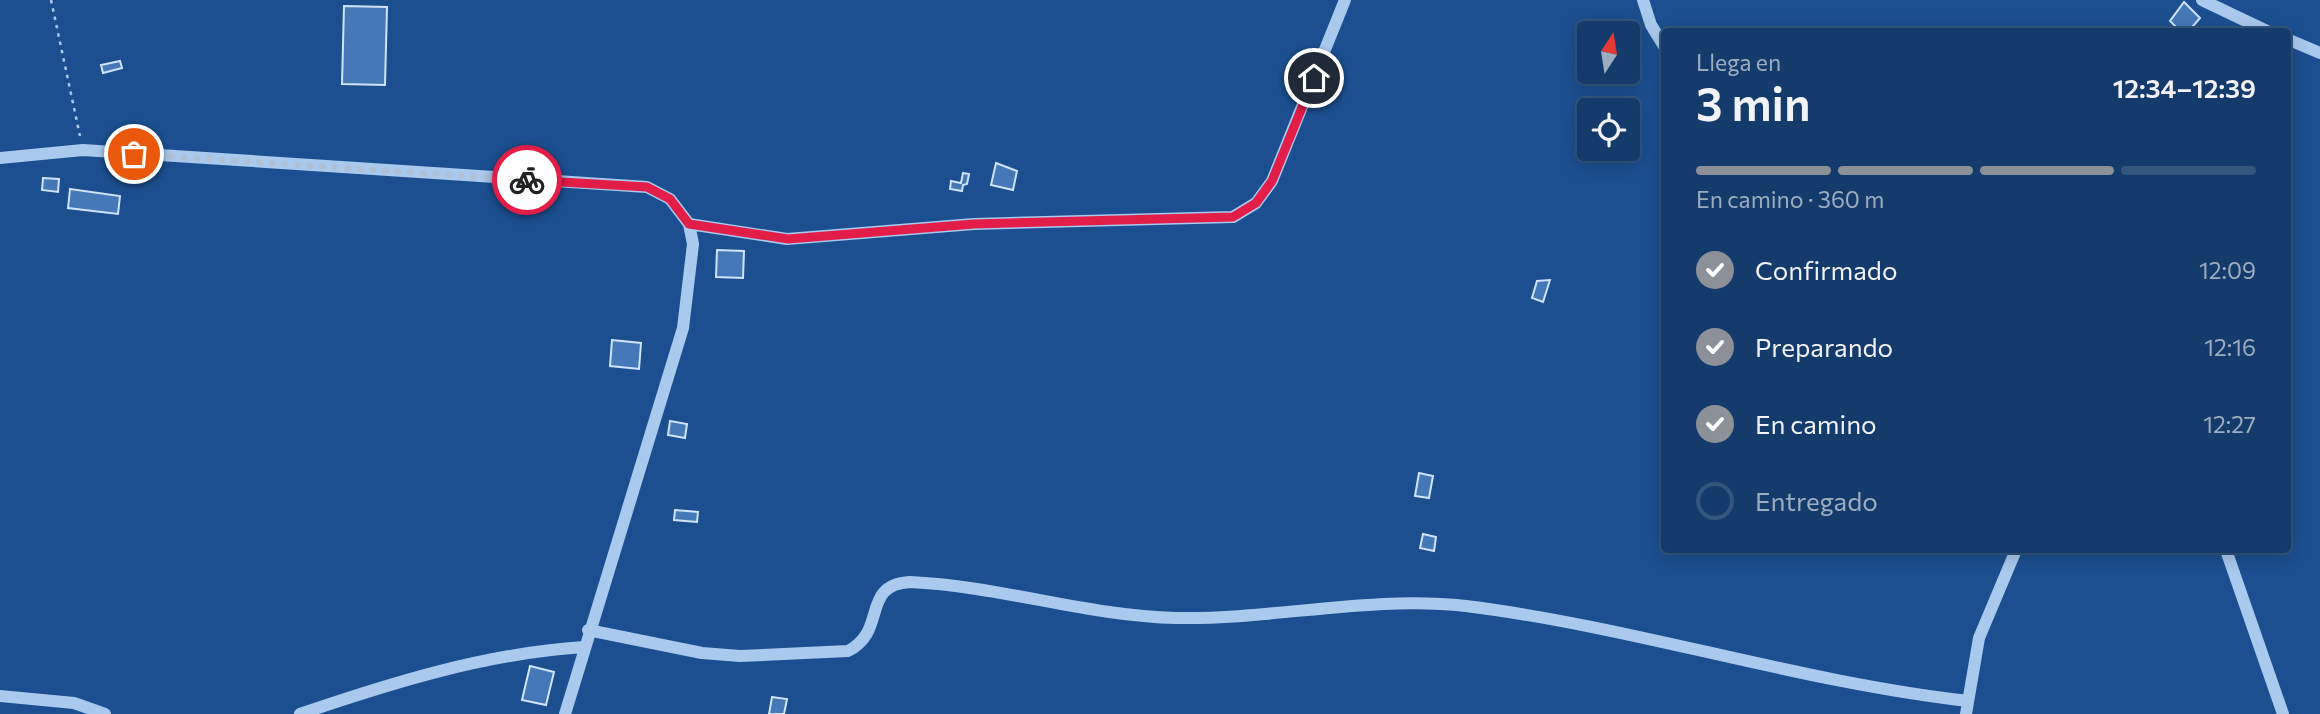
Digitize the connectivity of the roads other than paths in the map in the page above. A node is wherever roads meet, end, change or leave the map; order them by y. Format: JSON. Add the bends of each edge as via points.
{"nodes":[{"id":1,"x":1345,"y":0,"type":"edge"},
{"id":2,"x":1643,"y":0,"type":"edge"},
{"id":3,"x":2202,"y":0,"type":"edge"},
{"id":4,"x":2261,"y":28,"type":"edge"},
{"id":5,"x":1661,"y":41,"type":"edge"},
{"id":6,"x":2291,"y":41,"type":"edge"},
{"id":7,"x":2320,"y":53,"type":"edge"},
{"id":8,"x":0,"y":158,"type":"edge"},
{"id":9,"x":689,"y":224,"type":"junction"},
{"id":10,"x":2015,"y":553,"type":"edge"},
{"id":11,"x":2227,"y":553,"type":"edge"},
{"id":12,"x":589,"y":630,"type":"junction"},
{"id":13,"x":584,"y":648,"type":"junction"},
{"id":14,"x":0,"y":696,"type":"edge"},
{"id":15,"x":1967,"y":708,"type":"edge"},
{"id":16,"x":104,"y":714,"type":"edge"},
{"id":17,"x":300,"y":714,"type":"edge"},
{"id":18,"x":565,"y":714,"type":"edge"},
{"id":19,"x":2283,"y":714,"type":"edge"}],
"edges":[{"from":1,"to":9,"type":"street","via":[[1272,181],[1256,203],[1233,217],[974,224],[788,239]]},
{"from":2,"to":5,"type":"street"},
{"from":3,"to":4,"type":"street"},
{"from":6,"to":7,"type":"street"},
{"from":8,"to":9,"type":"street","via":[[83,150],[647,187],[670,199]]},
{"from":9,"to":12,"type":"street","via":[[693,244],[683,328]]},
{"from":10,"to":15,"type":"street","via":[[1979,638]]},
{"from":11,"to":19,"type":"street"},
{"from":12,"to":13,"type":"street"},
{"from":12,"to":15,"type":"street","via":[[740,656],[848,650],[869,635],[884,589],[910,582],[1178,618],[1425,602],[1529,615]]},
{"from":13,"to":17,"type":"street","via":[[429,674]]},
{"from":13,"to":18,"type":"street"},
{"from":14,"to":16,"type":"street","via":[[74,703]]}]}
